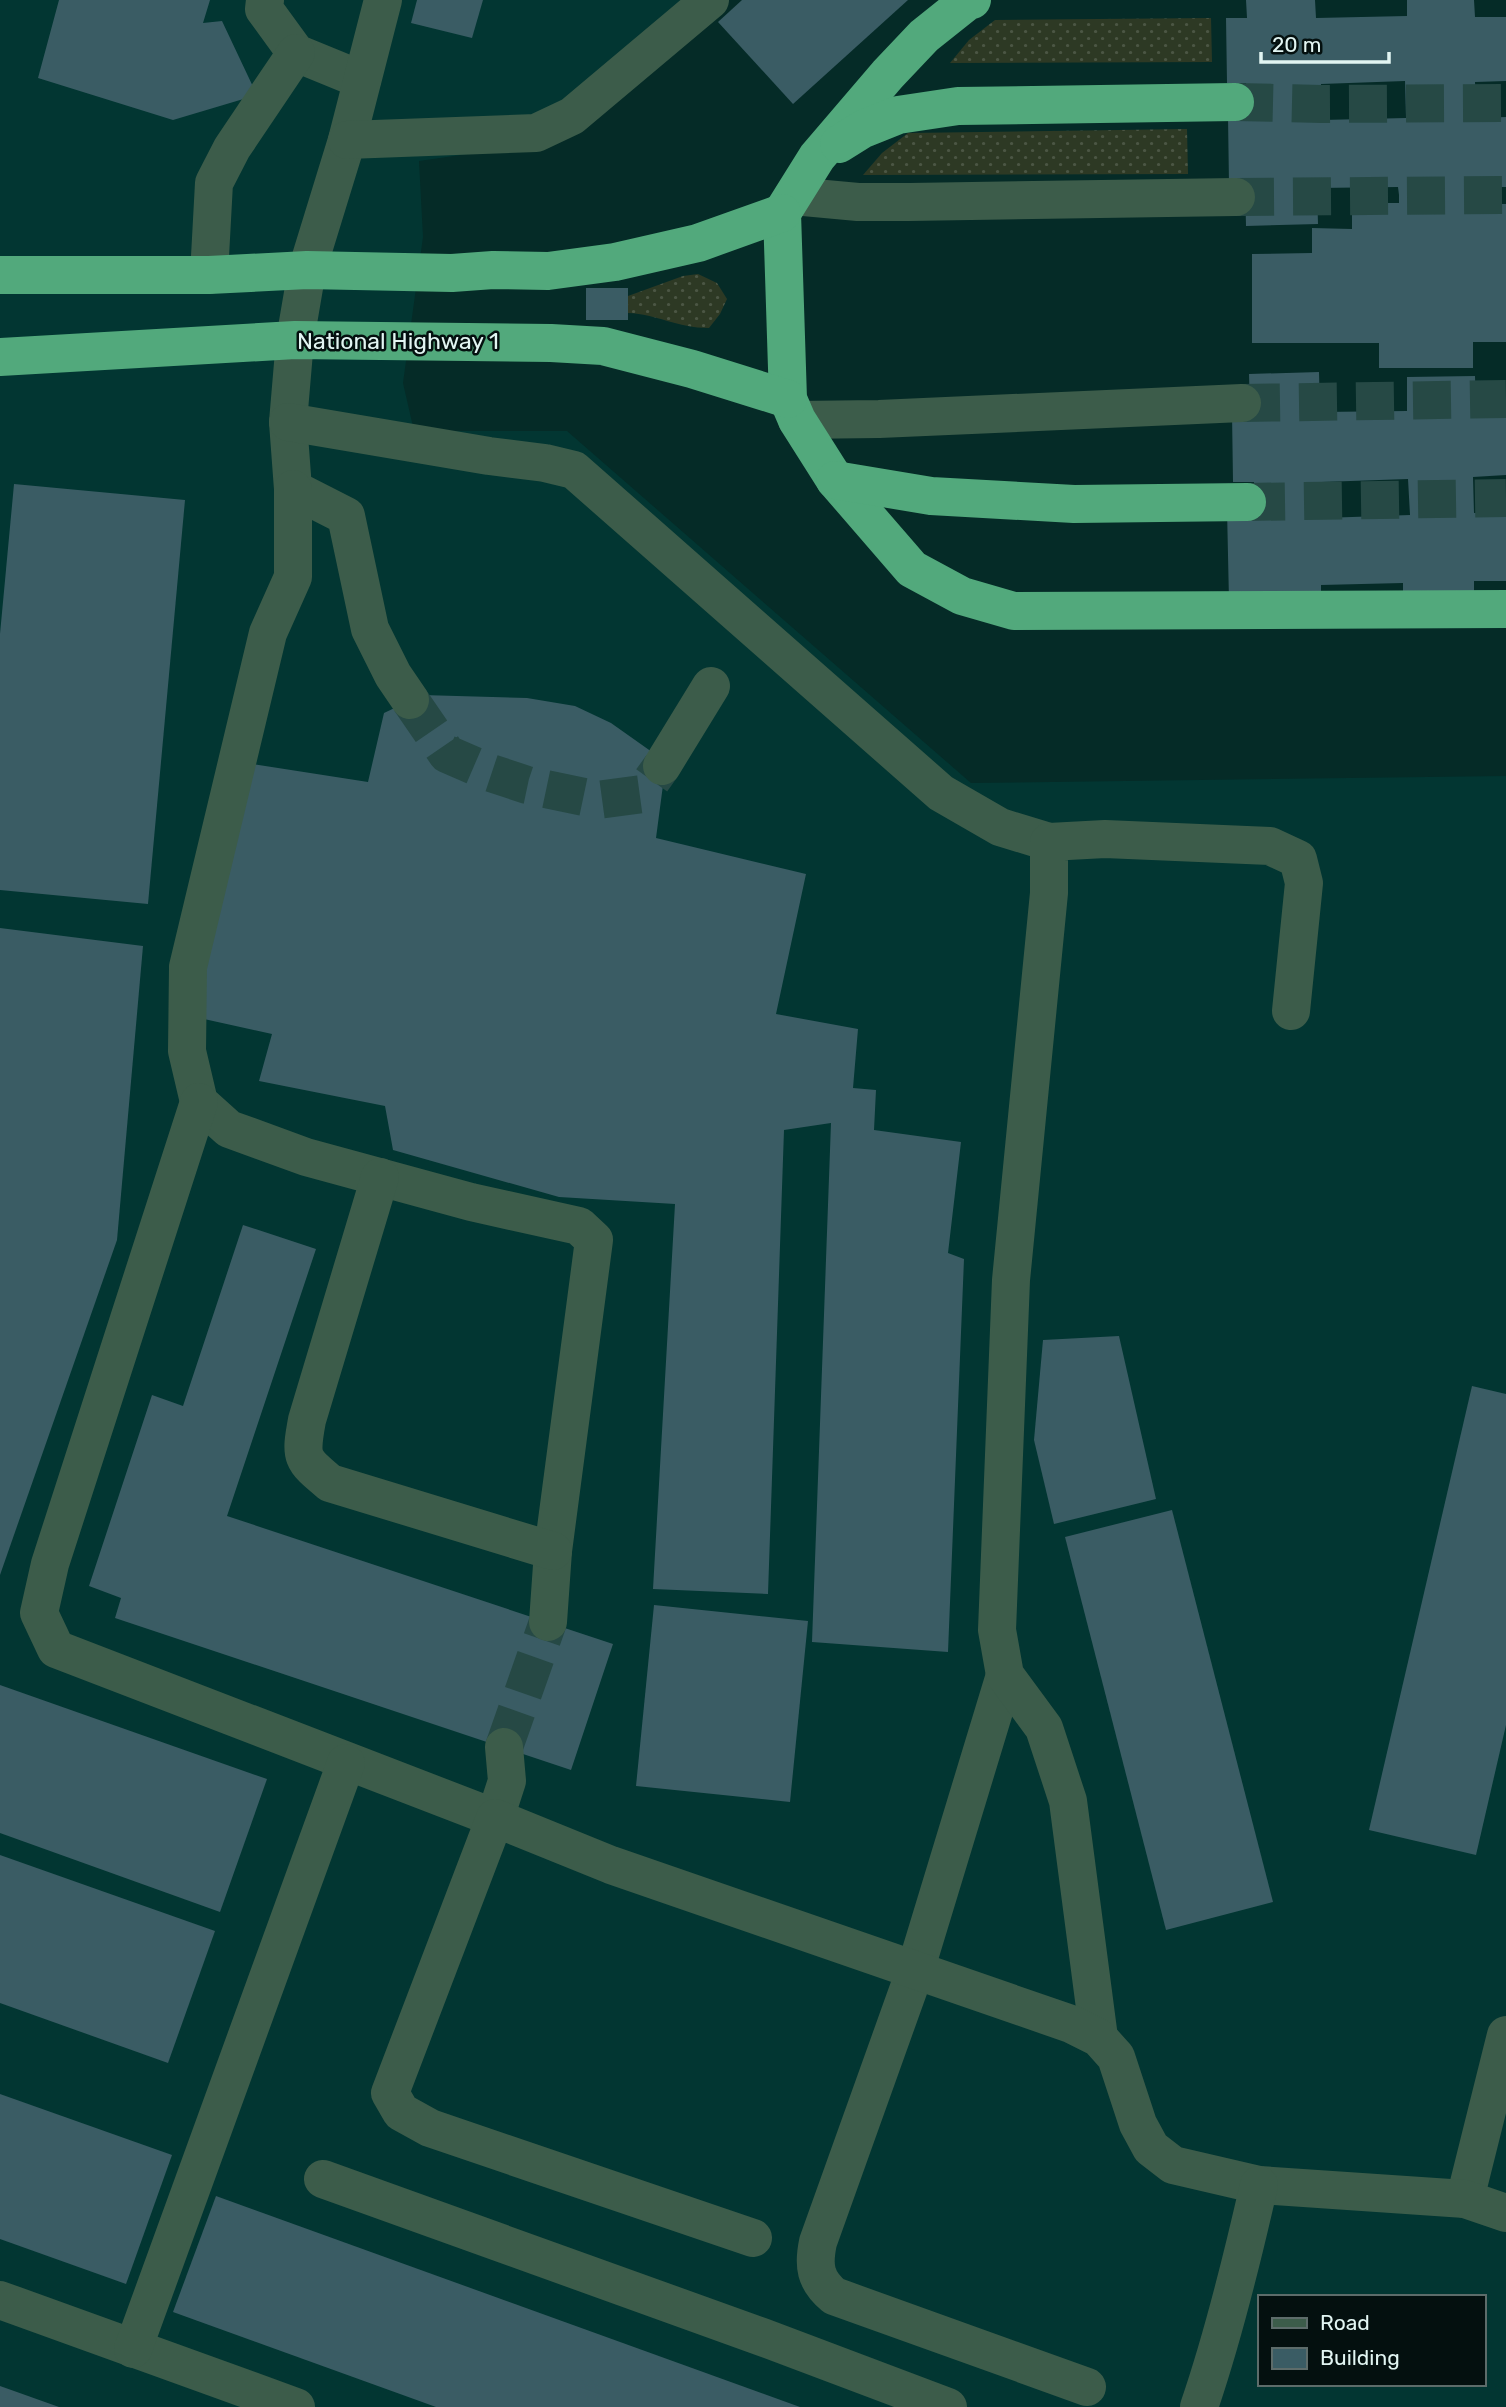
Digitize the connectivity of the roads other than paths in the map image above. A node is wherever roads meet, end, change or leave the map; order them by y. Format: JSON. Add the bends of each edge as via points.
{"nodes":[{"id":1,"x":265,"y":0,"type":"edge"},
{"id":2,"x":383,"y":0,"type":"edge"},
{"id":3,"x":970,"y":0,"type":"edge"},
{"id":4,"x":707,"y":1,"type":"edge"},
{"id":5,"x":296,"y":53,"type":"junction"},
{"id":6,"x":362,"y":80,"type":"junction"},
{"id":7,"x":1235,"y":102,"type":"tunnel mouth"},
{"id":8,"x":347,"y":139,"type":"junction"},
{"id":9,"x":817,"y":157,"type":"junction"},
{"id":10,"x":1236,"y":197,"type":"tunnel mouth"},
{"id":11,"x":788,"y":205,"type":"junction"},
{"id":12,"x":307,"y":270,"type":"junction"},
{"id":13,"x":0,"y":275,"type":"edge"},
{"id":14,"x":209,"y":275,"type":"junction"},
{"id":15,"x":295,"y":340,"type":"junction"},
{"id":16,"x":0,"y":357,"type":"edge"},
{"id":17,"x":1241,"y":403,"type":"tunnel mouth"},
{"id":18,"x":792,"y":410,"type":"junction"},
{"id":19,"x":289,"y":422,"type":"junction"},
{"id":20,"x":835,"y":480,"type":"junction"},
{"id":21,"x":293,"y":488,"type":"junction"},
{"id":22,"x":1247,"y":502,"type":"tunnel mouth"},
{"id":23,"x":1506,"y":608,"type":"edge"},
{"id":24,"x":710,"y":686,"type":"dead end"},
{"id":25,"x":410,"y":700,"type":"tunnel mouth"},
{"id":26,"x":662,"y":766,"type":"tunnel mouth"},
{"id":27,"x":1049,"y":842,"type":"junction"},
{"id":28,"x":1291,"y":1011,"type":"dead end"},
{"id":29,"x":199,"y":1102,"type":"junction"},
{"id":30,"x":380,"y":1177,"type":"junction"},
{"id":31,"x":554,"y":1551,"type":"junction"},
{"id":32,"x":548,"y":1622,"type":"tunnel mouth"},
{"id":33,"x":1005,"y":1675,"type":"junction"},
{"id":34,"x":504,"y":1747,"type":"tunnel mouth"},
{"id":35,"x":346,"y":1763,"type":"junction"},
{"id":36,"x":495,"y":1818,"type":"junction"},
{"id":37,"x":915,"y":1971,"type":"junction"},
{"id":38,"x":1506,"y":2035,"type":"edge"},
{"id":39,"x":1099,"y":2038,"type":"junction"},
{"id":40,"x":323,"y":2179,"type":"dead end"},
{"id":41,"x":1259,"y":2185,"type":"junction"},
{"id":42,"x":1465,"y":2199,"type":"junction"},
{"id":43,"x":1506,"y":2213,"type":"edge"},
{"id":44,"x":753,"y":2238,"type":"dead end"},
{"id":45,"x":0,"y":2300,"type":"edge"},
{"id":46,"x":134,"y":2349,"type":"junction"},
{"id":47,"x":1087,"y":2387,"type":"dead end"},
{"id":48,"x":296,"y":2407,"type":"edge"},
{"id":49,"x":948,"y":2407,"type":"edge"},
{"id":50,"x":1199,"y":2407,"type":"edge"}],
"edges":[{"from":1,"to":5,"type":"lane","via":[[264,9]]},
{"from":2,"to":6,"type":"lane"},
{"from":3,"to":9,"type":"highway","via":[[924,36]]},
{"from":4,"to":8,"type":"lane","via":[[572,116],[536,133]]},
{"from":5,"to":6,"type":"lane"},
{"from":5,"to":14,"type":"lane","via":[[232,148],[214,184]]},
{"from":6,"to":8,"type":"lane"},
{"from":7,"to":9,"type":"highway","via":[[958,106],[898,114]]},
{"from":8,"to":12,"type":"lane"},
{"from":9,"to":11,"type":"highway"},
{"from":10,"to":11,"type":"lane"},
{"from":11,"to":12,"type":"highway","via":[[698,243],[615,262],[548,271]]},
{"from":11,"to":18,"type":"highway"},
{"from":12,"to":14,"type":"highway"},
{"from":12,"to":15,"type":"lane"},
{"from":13,"to":14,"type":"highway"},
{"from":15,"to":16,"type":"highway","name":"National Highway 1"},
{"from":15,"to":18,"type":"highway","name":"National Highway 1","via":[[603,346],[692,369]]},
{"from":15,"to":19,"type":"lane"},
{"from":17,"to":18,"type":"lane","via":[[893,419]]},
{"from":18,"to":20,"type":"highway"},
{"from":19,"to":21,"type":"lane"},
{"from":19,"to":27,"type":"lane","via":[[574,470],[941,793],[1000,827]]},
{"from":20,"to":22,"type":"highway","via":[[932,496],[1074,504]]},
{"from":20,"to":23,"type":"highway","via":[[912,569],[962,596],[1014,611]]},
{"from":21,"to":25,"type":"lane","via":[[346,516],[370,629]]},
{"from":21,"to":29,"type":"lane","via":[[293,577],[268,633],[188,967],[187,1051]]},
{"from":24,"to":26,"type":"lane"},
{"from":27,"to":28,"type":"lane","via":[[1104,839],[1270,846],[1298,859],[1304,883]]},
{"from":27,"to":33,"type":"lane","via":[[1049,893],[1011,1280],[997,1630]]},
{"from":29,"to":30,"type":"lane","via":[[229,1129]]},
{"from":29,"to":35,"type":"lane","via":[[50,1564],[39,1613],[56,1650]]},
{"from":30,"to":31,"type":"lane","via":[[579,1226],[594,1240]]},
{"from":30,"to":31,"type":"lane","via":[[307,1420],[302,1445],[307,1464],[330,1483]]},
{"from":31,"to":32,"type":"lane"},
{"from":33,"to":37,"type":"lane"},
{"from":33,"to":39,"type":"lane","via":[[1044,1728],[1068,1801]]},
{"from":34,"to":36,"type":"lane","via":[[507,1781]]},
{"from":35,"to":36,"type":"lane"},
{"from":35,"to":46,"type":"lane"},
{"from":36,"to":37,"type":"lane","via":[[611,1865]]},
{"from":36,"to":44,"type":"lane","via":[[390,2093],[401,2112],[430,2128]]},
{"from":37,"to":39,"type":"lane","via":[[1071,2024]]},
{"from":37,"to":47,"type":"lane","via":[[818,2242],[814,2262],[818,2276],[834,2296]]},
{"from":38,"to":42,"type":"lane"},
{"from":39,"to":41,"type":"lane","via":[[1116,2057],[1138,2124],[1151,2148],[1173,2165]]},
{"from":40,"to":49,"type":"lane"},
{"from":41,"to":42,"type":"lane"},
{"from":41,"to":50,"type":"lane","via":[[1242,2263]]},
{"from":42,"to":43,"type":"lane"},
{"from":45,"to":46,"type":"lane"},
{"from":46,"to":48,"type":"lane"}]}
